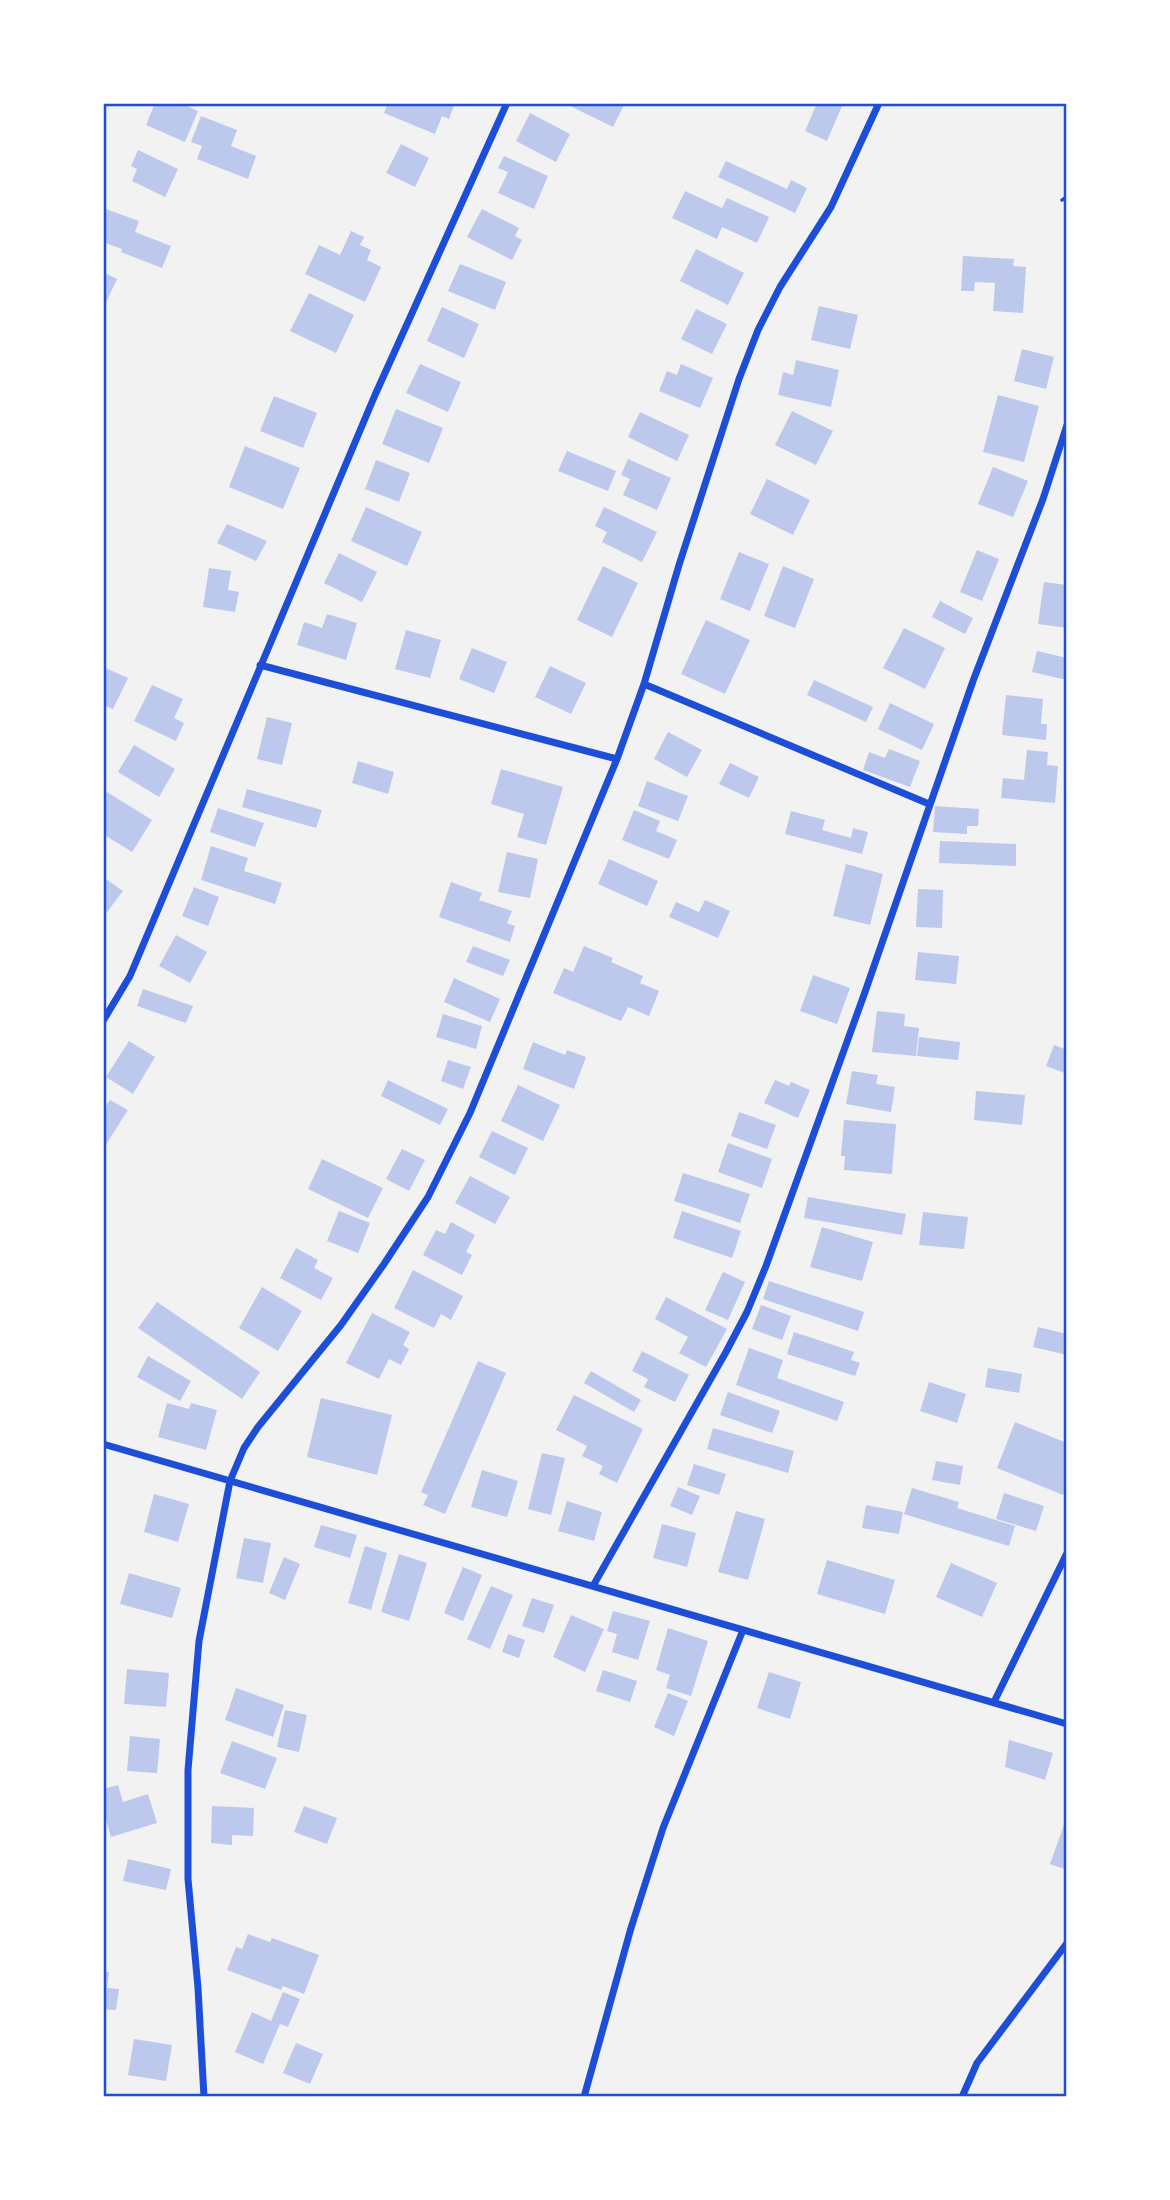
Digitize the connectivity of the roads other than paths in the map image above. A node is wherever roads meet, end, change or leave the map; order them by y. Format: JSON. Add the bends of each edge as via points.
{"nodes":[{"id":1,"x":506,"y":103,"type":"edge"},
{"id":2,"x":879,"y":103,"type":"edge"},
{"id":3,"x":1067,"y":425,"type":"edge"},
{"id":4,"x":260,"y":665,"type":"junction"},
{"id":5,"x":644,"y":684,"type":"junction"},
{"id":6,"x":617,"y":759,"type":"junction"},
{"id":7,"x":929,"y":804,"type":"junction"},
{"id":8,"x":103,"y":1021,"type":"edge"},
{"id":9,"x":103,"y":1444,"type":"edge"},
{"id":10,"x":230,"y":1481,"type":"junction"},
{"id":11,"x":1067,"y":1553,"type":"edge"},
{"id":12,"x":593,"y":1586,"type":"junction"},
{"id":13,"x":743,"y":1630,"type":"junction"},
{"id":14,"x":993,"y":1702,"type":"junction"},
{"id":15,"x":1067,"y":1724,"type":"edge"},
{"id":16,"x":1067,"y":1943,"type":"edge"},
{"id":17,"x":204,"y":2097,"type":"edge"},
{"id":18,"x":584,"y":2097,"type":"edge"},
{"id":19,"x":961,"y":2097,"type":"edge"}],
"edges":[{"from":1,"to":4,"type":"street"},
{"from":2,"to":5,"type":"street","via":[[831,207],[758,330]]},
{"from":3,"to":7,"type":"street"},
{"from":4,"to":6,"type":"street"},
{"from":4,"to":8,"type":"street","via":[[130,976]]},
{"from":5,"to":6,"type":"street"},
{"from":5,"to":7,"type":"street"},
{"from":6,"to":10,"type":"street","via":[[470,1112],[428,1196],[341,1325],[258,1427]]},
{"from":7,"to":12,"type":"street","via":[[866,992],[747,1312]]},
{"from":9,"to":10,"type":"street"},
{"from":10,"to":12,"type":"street"},
{"from":10,"to":17,"type":"street","via":[[199,1641],[188,1770],[188,1879]]},
{"from":11,"to":14,"type":"street"},
{"from":12,"to":13,"type":"street"},
{"from":13,"to":14,"type":"street"},
{"from":13,"to":18,"type":"street","via":[[663,1828]]},
{"from":14,"to":15,"type":"street"},
{"from":16,"to":19,"type":"street","via":[[977,2063]]}]}
